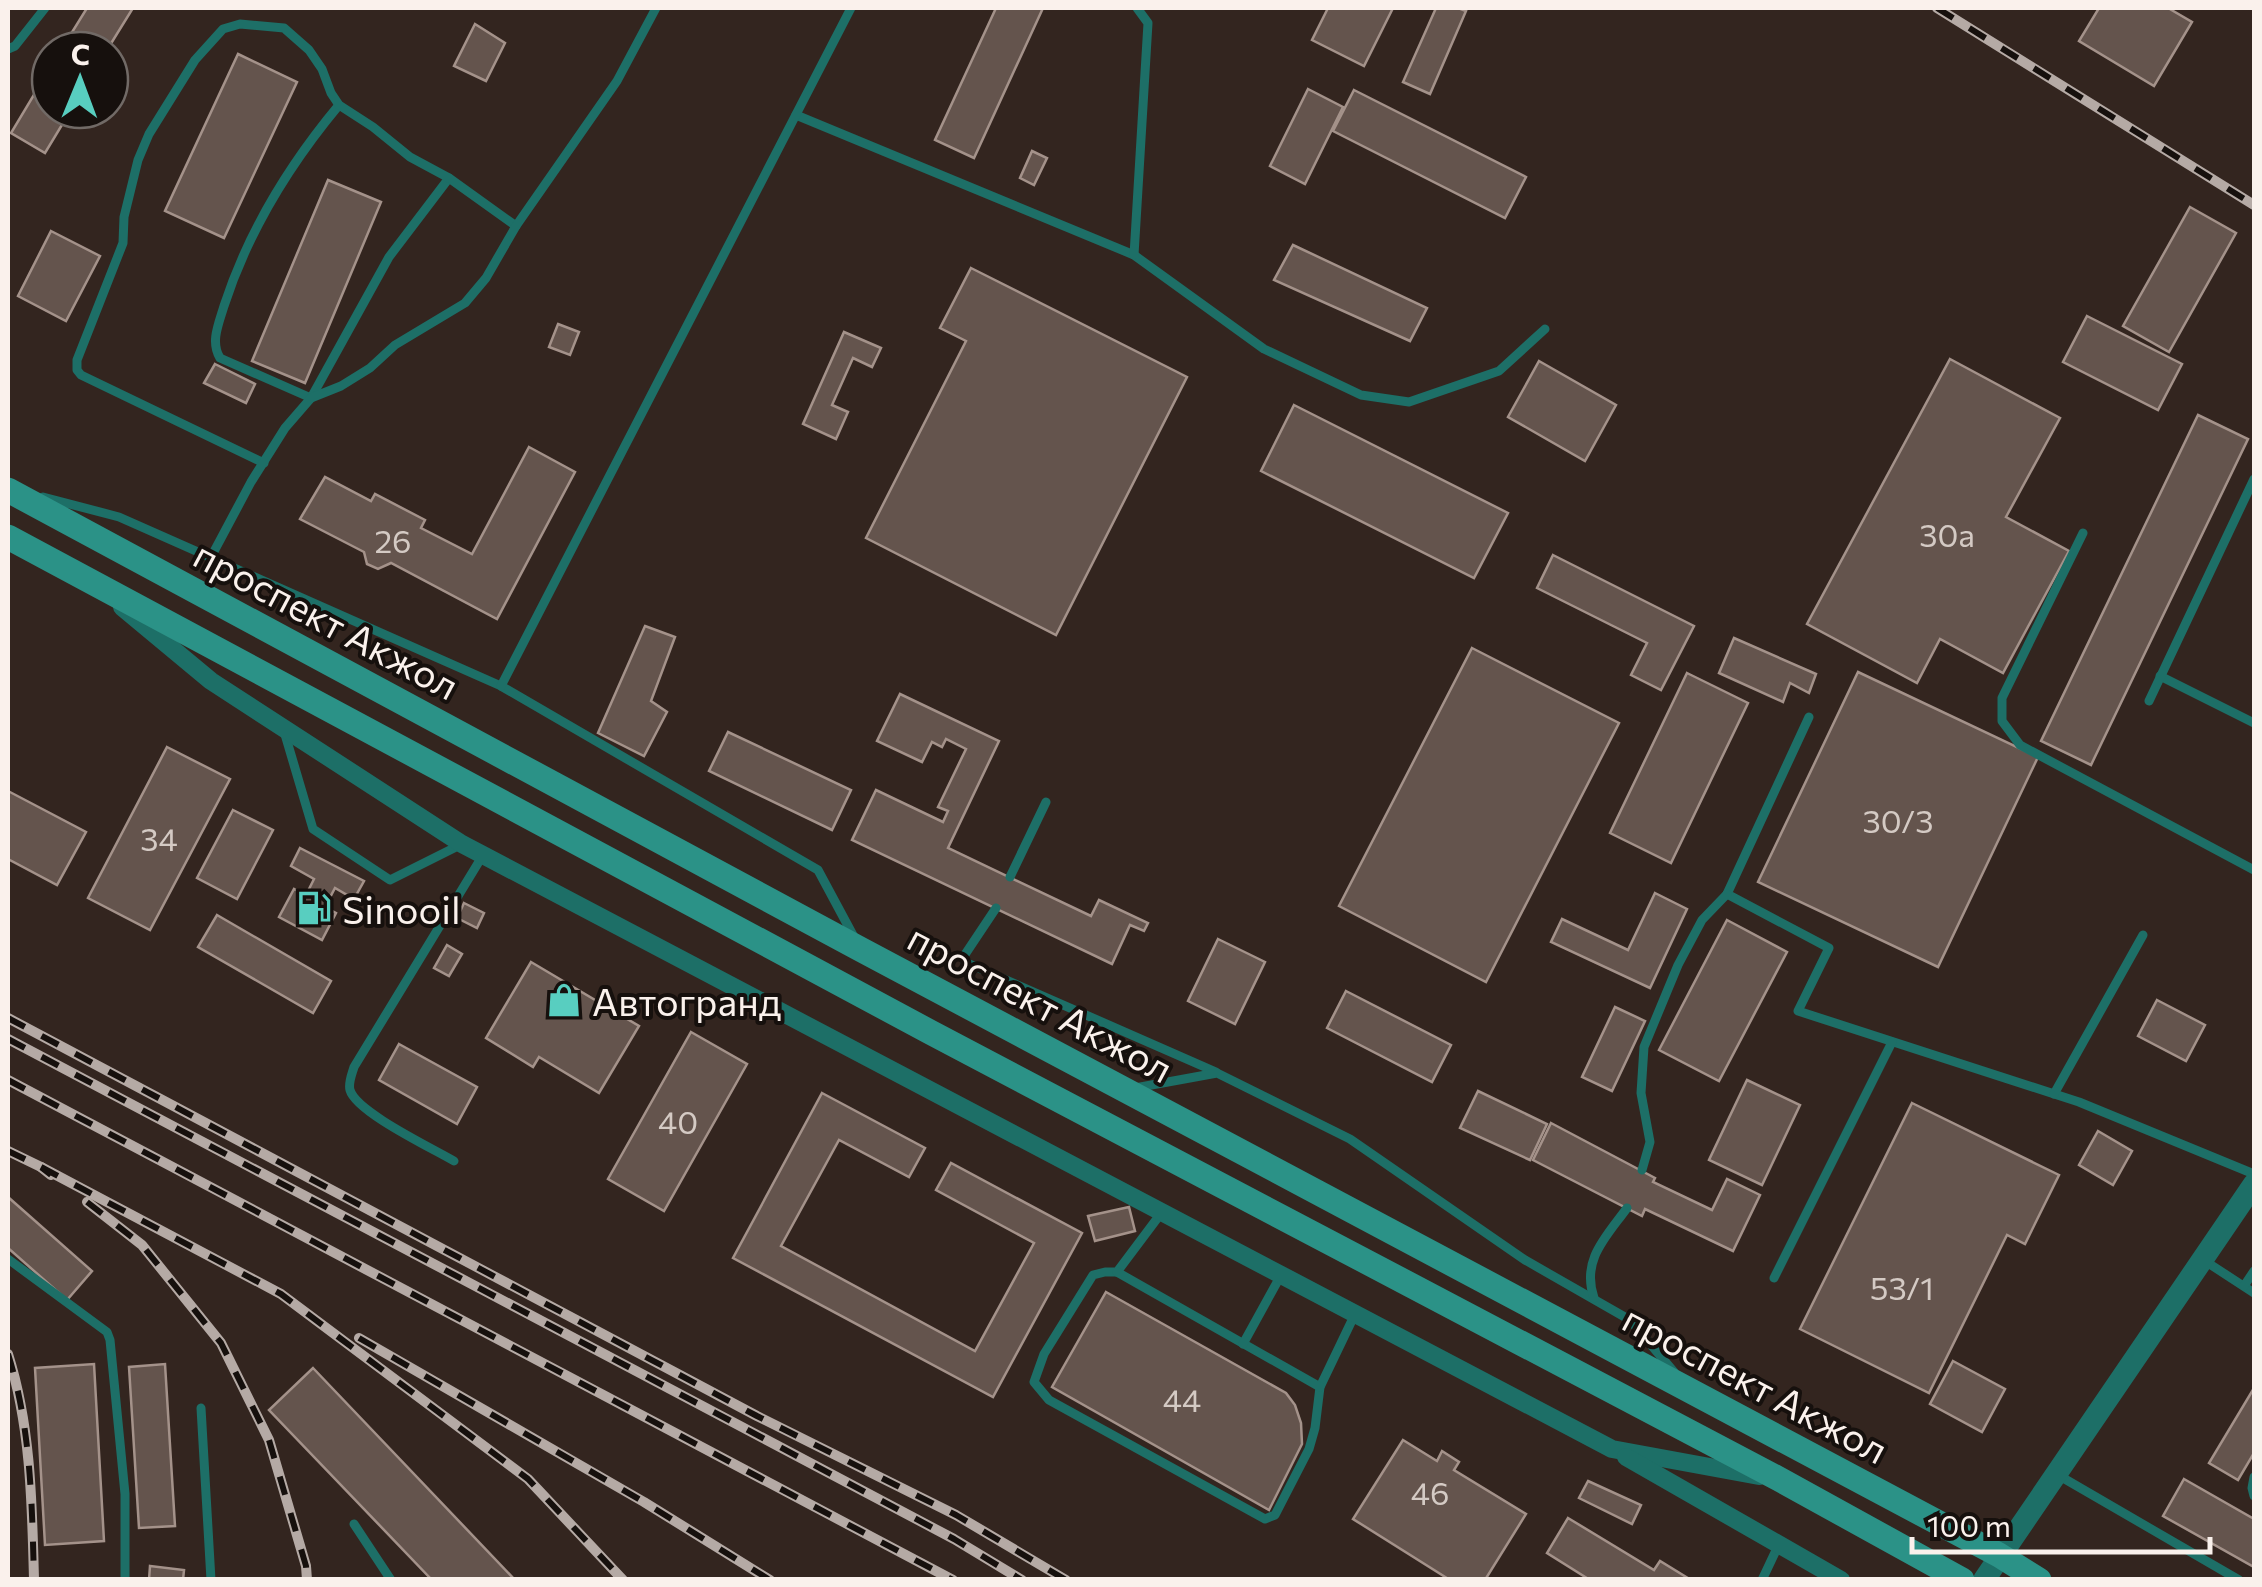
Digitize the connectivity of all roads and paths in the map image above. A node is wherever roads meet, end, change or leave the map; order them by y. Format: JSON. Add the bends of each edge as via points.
{"nodes":[{"id":1,"x":45,"y":8,"type":"edge"},
{"id":2,"x":656,"y":8,"type":"edge"},
{"id":3,"x":852,"y":8,"type":"edge"},
{"id":4,"x":1137,"y":8,"type":"edge"},
{"id":5,"x":8,"y":49,"type":"edge"},
{"id":6,"x":339,"y":105,"type":"junction"},
{"id":7,"x":796,"y":115,"type":"junction"},
{"id":8,"x":449,"y":178,"type":"junction"},
{"id":9,"x":516,"y":226,"type":"junction"},
{"id":10,"x":1134,"y":255,"type":"junction"},
{"id":11,"x":1545,"y":328,"type":"dead end"},
{"id":12,"x":310,"y":398,"type":"junction"},
{"id":13,"x":264,"y":462,"type":"junction"},
{"id":14,"x":2254,"y":479,"type":"edge"},
{"id":15,"x":8,"y":489,"type":"edge"},
{"id":16,"x":2083,"y":532,"type":"dead end"},
{"id":17,"x":8,"y":536,"type":"edge"},
{"id":18,"x":210,"y":559,"type":"junction"},
{"id":19,"x":94,"y":585,"type":"junction"},
{"id":20,"x":2160,"y":676,"type":"junction"},
{"id":21,"x":500,"y":686,"type":"junction"},
{"id":22,"x":2149,"y":701,"type":"dead end"},
{"id":23,"x":1809,"y":717,"type":"dead end"},
{"id":24,"x":2254,"y":723,"type":"edge"},
{"id":25,"x":284,"y":728,"type":"junction"},
{"id":26,"x":1046,"y":802,"type":"dead end"},
{"id":27,"x":462,"y":844,"type":"junction"},
{"id":28,"x":483,"y":855,"type":"junction"},
{"id":29,"x":2254,"y":870,"type":"edge"},
{"id":30,"x":1010,"y":877,"type":"dead end"},
{"id":31,"x":1727,"y":894,"type":"junction"},
{"id":32,"x":996,"y":908,"type":"dead end"},
{"id":33,"x":2142,"y":935,"type":"dead end"},
{"id":34,"x":860,"y":948,"type":"junction"},
{"id":35,"x":947,"y":995,"type":"junction"},
{"id":36,"x":930,"y":1032,"type":"junction"},
{"id":37,"x":1892,"y":1042,"type":"junction"},
{"id":38,"x":1217,"y":1072,"type":"junction"},
{"id":39,"x":1125,"y":1090,"type":"junction"},
{"id":40,"x":2054,"y":1094,"type":"junction"},
{"id":41,"x":454,"y":1161,"type":"dead end"},
{"id":42,"x":1642,"y":1170,"type":"dead end"},
{"id":43,"x":2254,"y":1174,"type":"edge"},
{"id":44,"x":2254,"y":1184,"type":"edge"},
{"id":45,"x":1626,"y":1208,"type":"dead end"},
{"id":46,"x":1162,"y":1212,"type":"junction"},
{"id":47,"x":2203,"y":1259,"type":"junction"},
{"id":48,"x":8,"y":1260,"type":"edge"},
{"id":49,"x":2254,"y":1271,"type":"edge"},
{"id":50,"x":1117,"y":1272,"type":"junction"},
{"id":51,"x":1281,"y":1274,"type":"junction"},
{"id":52,"x":1774,"y":1278,"type":"dead end"},
{"id":53,"x":2244,"y":1286,"type":"junction"},
{"id":54,"x":2254,"y":1293,"type":"edge"},
{"id":55,"x":1594,"y":1298,"type":"junction"},
{"id":56,"x":1355,"y":1314,"type":"junction"},
{"id":57,"x":1243,"y":1344,"type":"junction"},
{"id":58,"x":1320,"y":1387,"type":"junction"},
{"id":59,"x":1689,"y":1390,"type":"junction"},
{"id":60,"x":201,"y":1408,"type":"dead end"},
{"id":61,"x":1612,"y":1449,"type":"junction"},
{"id":62,"x":2056,"y":1474,"type":"junction"},
{"id":63,"x":2254,"y":1477,"type":"edge"},
{"id":64,"x":1778,"y":1480,"type":"junction"},
{"id":65,"x":2254,"y":1496,"type":"edge"},
{"id":66,"x":354,"y":1524,"type":"dead end"},
{"id":67,"x":1779,"y":1544,"type":"junction"},
{"id":68,"x":1999,"y":1555,"type":"junction"},
{"id":69,"x":1954,"y":1578,"type":"edge"},
{"id":70,"x":124,"y":1580,"type":"edge"},
{"id":71,"x":211,"y":1580,"type":"edge"},
{"id":72,"x":391,"y":1580,"type":"edge"},
{"id":73,"x":1762,"y":1580,"type":"edge"},
{"id":74,"x":1841,"y":1580,"type":"edge"},
{"id":75,"x":1984,"y":1580,"type":"edge"},
{"id":76,"x":2039,"y":1580,"type":"edge"},
{"id":77,"x":2239,"y":1580,"type":"edge"}],
"edges":[{"from":1,"to":5,"type":"lane"},
{"from":2,"to":9,"type":"lane","via":[[617,80]]},
{"from":3,"to":7,"type":"lane"},
{"from":4,"to":10,"type":"lane","via":[[1148,22]]},
{"from":6,"to":8,"type":"lane"},
{"from":6,"to":12,"type":"lane","via":[[259,221],[216,334],[220,358]]},
{"from":6,"to":13,"type":"lane","via":[[309,50],[284,28],[240,24],[215,36],[149,134],[124,217],[123,243],[77,360],[81,375]]},
{"from":7,"to":10,"type":"lane"},
{"from":7,"to":21,"type":"lane"},
{"from":8,"to":9,"type":"lane"},
{"from":8,"to":12,"type":"lane","via":[[389,257]]},
{"from":9,"to":12,"type":"lane","via":[[465,303],[341,386]]},
{"from":10,"to":11,"type":"lane","via":[[1264,349],[1360,395],[1409,402],[1499,371]]},
{"from":12,"to":13,"type":"lane"},
{"from":13,"to":18,"type":"lane"},
{"from":14,"to":20,"type":"lane"},
{"from":15,"to":18,"type":"lane","via":[[118,517]]},
{"from":15,"to":34,"type":"main road","name":"проспект Акжол"},
{"from":16,"to":29,"type":"lane","via":[[2002,698],[2002,720],[2020,745]]},
{"from":17,"to":19,"type":"main road","name":"проспект Акжол"},
{"from":18,"to":21,"type":"lane"},
{"from":19,"to":25,"type":"street","via":[[211,681]]},
{"from":19,"to":36,"type":"main road","name":"проспект Акжол"},
{"from":20,"to":22,"type":"lane"},
{"from":20,"to":24,"type":"lane"},
{"from":21,"to":34,"type":"lane","via":[[818,870]]},
{"from":23,"to":31,"type":"lane"},
{"from":25,"to":27,"type":"street"},
{"from":25,"to":27,"type":"lane","via":[[314,828],[390,880]]},
{"from":26,"to":30,"type":"lane"},
{"from":27,"to":28,"type":"street"},
{"from":28,"to":41,"type":"lane","via":[[350,1079],[358,1103]]},
{"from":28,"to":46,"type":"street"},
{"from":31,"to":37,"type":"lane","via":[[1829,948],[1798,1011]]},
{"from":31,"to":42,"type":"lane","via":[[1702,920],[1644,1047],[1650,1142]]},
{"from":32,"to":38,"type":"lane","via":[[965,962]]},
{"from":33,"to":40,"type":"lane"},
{"from":34,"to":35,"type":"main road","name":"проспект Акжол"},
{"from":35,"to":36,"type":"main road"},
{"from":35,"to":39,"type":"main road","name":"проспект Акжол"},
{"from":36,"to":64,"type":"main road","name":"проспект Акжол"},
{"from":37,"to":40,"type":"lane"},
{"from":37,"to":52,"type":"lane"},
{"from":38,"to":39,"type":"lane"},
{"from":38,"to":55,"type":"lane","via":[[1350,1139],[1525,1260]]},
{"from":39,"to":59,"type":"main road","name":"проспект Акжол"},
{"from":40,"to":43,"type":"lane"},
{"from":44,"to":47,"type":"street"},
{"from":45,"to":55,"type":"lane","via":[[1589,1269]]},
{"from":46,"to":50,"type":"lane"},
{"from":46,"to":51,"type":"street"},
{"from":47,"to":53,"type":"lane"},
{"from":47,"to":62,"type":"street"},
{"from":48,"to":70,"type":"lane","via":[[110,1340],[125,1494]]},
{"from":49,"to":53,"type":"lane"},
{"from":50,"to":57,"type":"lane"},
{"from":50,"to":58,"type":"lane","via":[[1093,1275],[1044,1354],[1034,1382],[1049,1400],[1265,1519],[1275,1515],[1309,1449]]},
{"from":51,"to":56,"type":"street"},
{"from":51,"to":57,"type":"lane"},
{"from":53,"to":54,"type":"lane"},
{"from":55,"to":59,"type":"lane","via":[[1630,1320]]},
{"from":56,"to":58,"type":"lane"},
{"from":56,"to":61,"type":"street"},
{"from":57,"to":58,"type":"lane"},
{"from":59,"to":68,"type":"main road","name":"проспект Акжол"},
{"from":60,"to":71,"type":"lane"},
{"from":61,"to":64,"type":"street"},
{"from":61,"to":67,"type":"street"},
{"from":62,"to":68,"type":"street"},
{"from":62,"to":77,"type":"lane"},
{"from":63,"to":65,"type":"lane"},
{"from":64,"to":69,"type":"main road","name":"проспект Акжол"},
{"from":66,"to":72,"type":"lane"},
{"from":67,"to":73,"type":"lane"},
{"from":67,"to":74,"type":"street"},
{"from":68,"to":75,"type":"street"},
{"from":68,"to":76,"type":"main road","name":"проспект Акжол"}]}
